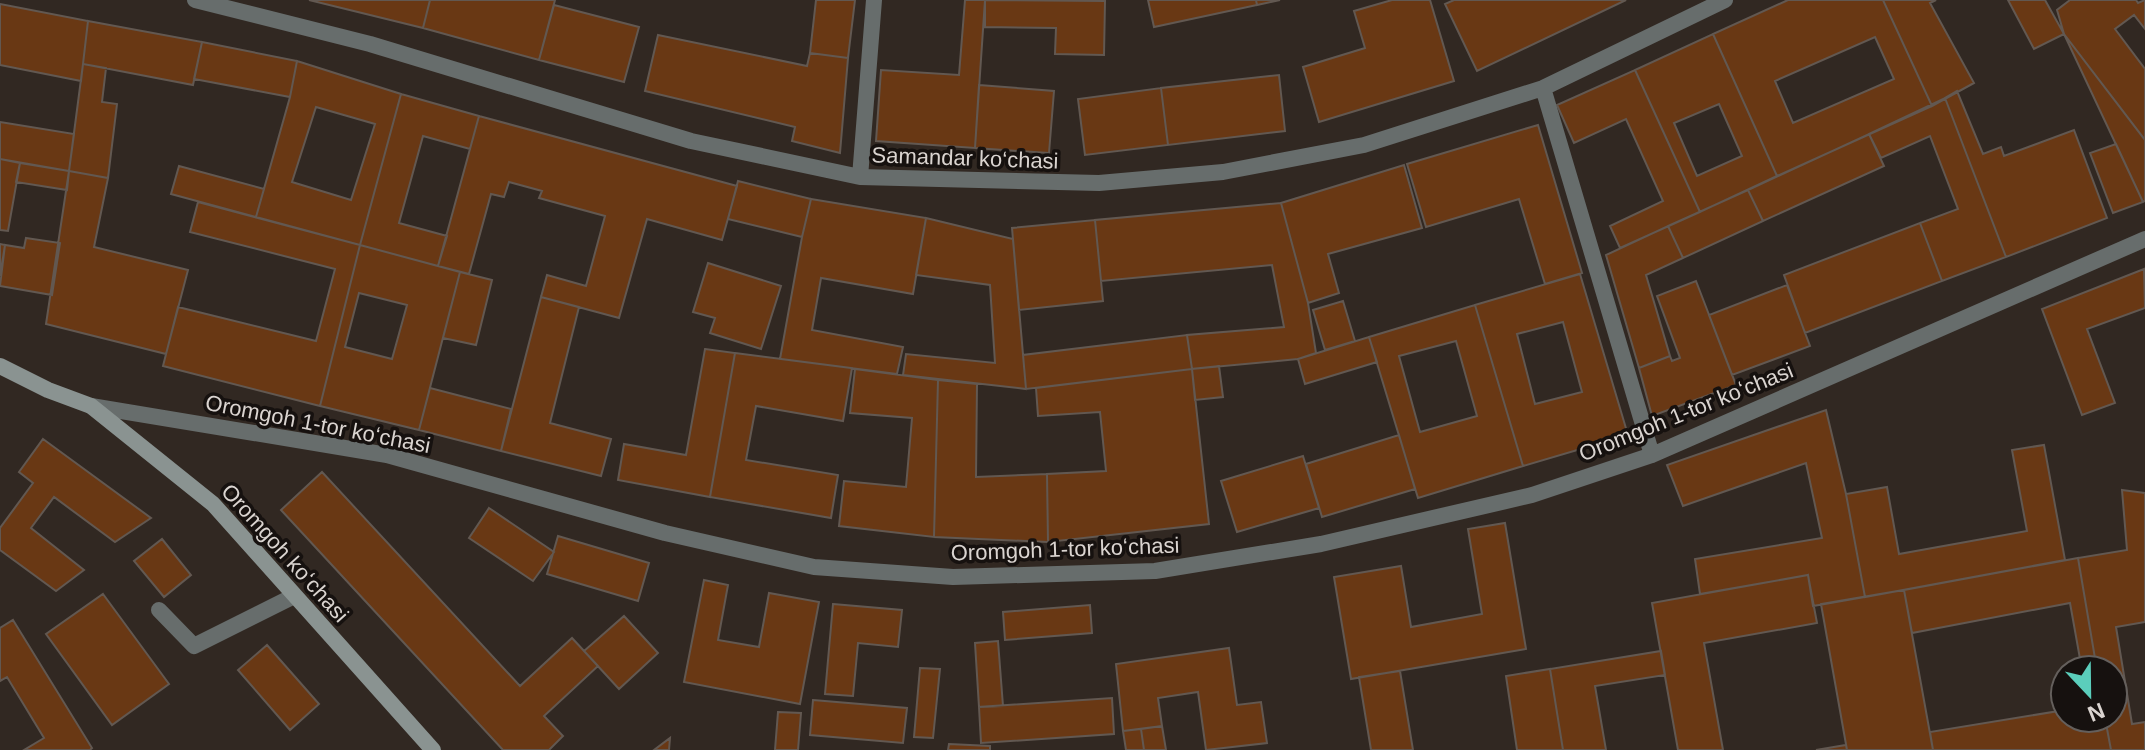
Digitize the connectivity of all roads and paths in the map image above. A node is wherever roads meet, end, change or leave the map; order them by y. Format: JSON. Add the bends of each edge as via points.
{"nodes":[{"id":1,"x":195,"y":0,"type":"edge"},
{"id":2,"x":874,"y":0,"type":"edge"},
{"id":3,"x":1725,"y":0,"type":"edge"},
{"id":4,"x":1543,"y":88,"type":"junction"},
{"id":5,"x":860,"y":177,"type":"junction"},
{"id":6,"x":2145,"y":239,"type":"edge"},
{"id":7,"x":0,"y":366,"type":"edge"},
{"id":8,"x":91,"y":406,"type":"junction"},
{"id":9,"x":1652,"y":455,"type":"junction"},
{"id":10,"x":294,"y":596,"type":"junction"},
{"id":11,"x":159,"y":610,"type":"dead end"},
{"id":12,"x":433,"y":750,"type":"edge"}],
"edges":[{"from":1,"to":5,"type":"street","name":"Samandar ko‘chasi","via":[[370,44],[691,141]]},
{"from":2,"to":5,"type":"street"},
{"from":3,"to":4,"type":"street","name":"Samandar ko‘chasi"},
{"from":4,"to":5,"type":"street","name":"Samandar ko‘chasi","via":[[1364,145],[1223,172],[1099,183]]},
{"from":4,"to":9,"type":"street"},
{"from":6,"to":9,"type":"street","name":"Oromgoh 1-tor koʻchasi"},
{"from":7,"to":8,"type":"street","name":"Oromgoh koʻchasi"},
{"from":8,"to":9,"type":"street","name":"Oromgoh 1-tor koʻchasi","via":[[387,455],[665,533],[814,567],[953,577],[1155,571],[1321,544],[1532,495]]},
{"from":8,"to":10,"type":"street","name":"Oromgoh koʻchasi","via":[[213,504]]},
{"from":10,"to":11,"type":"street","via":[[194,646]]},
{"from":10,"to":12,"type":"street","name":"Oromgoh koʻchasi"}]}
